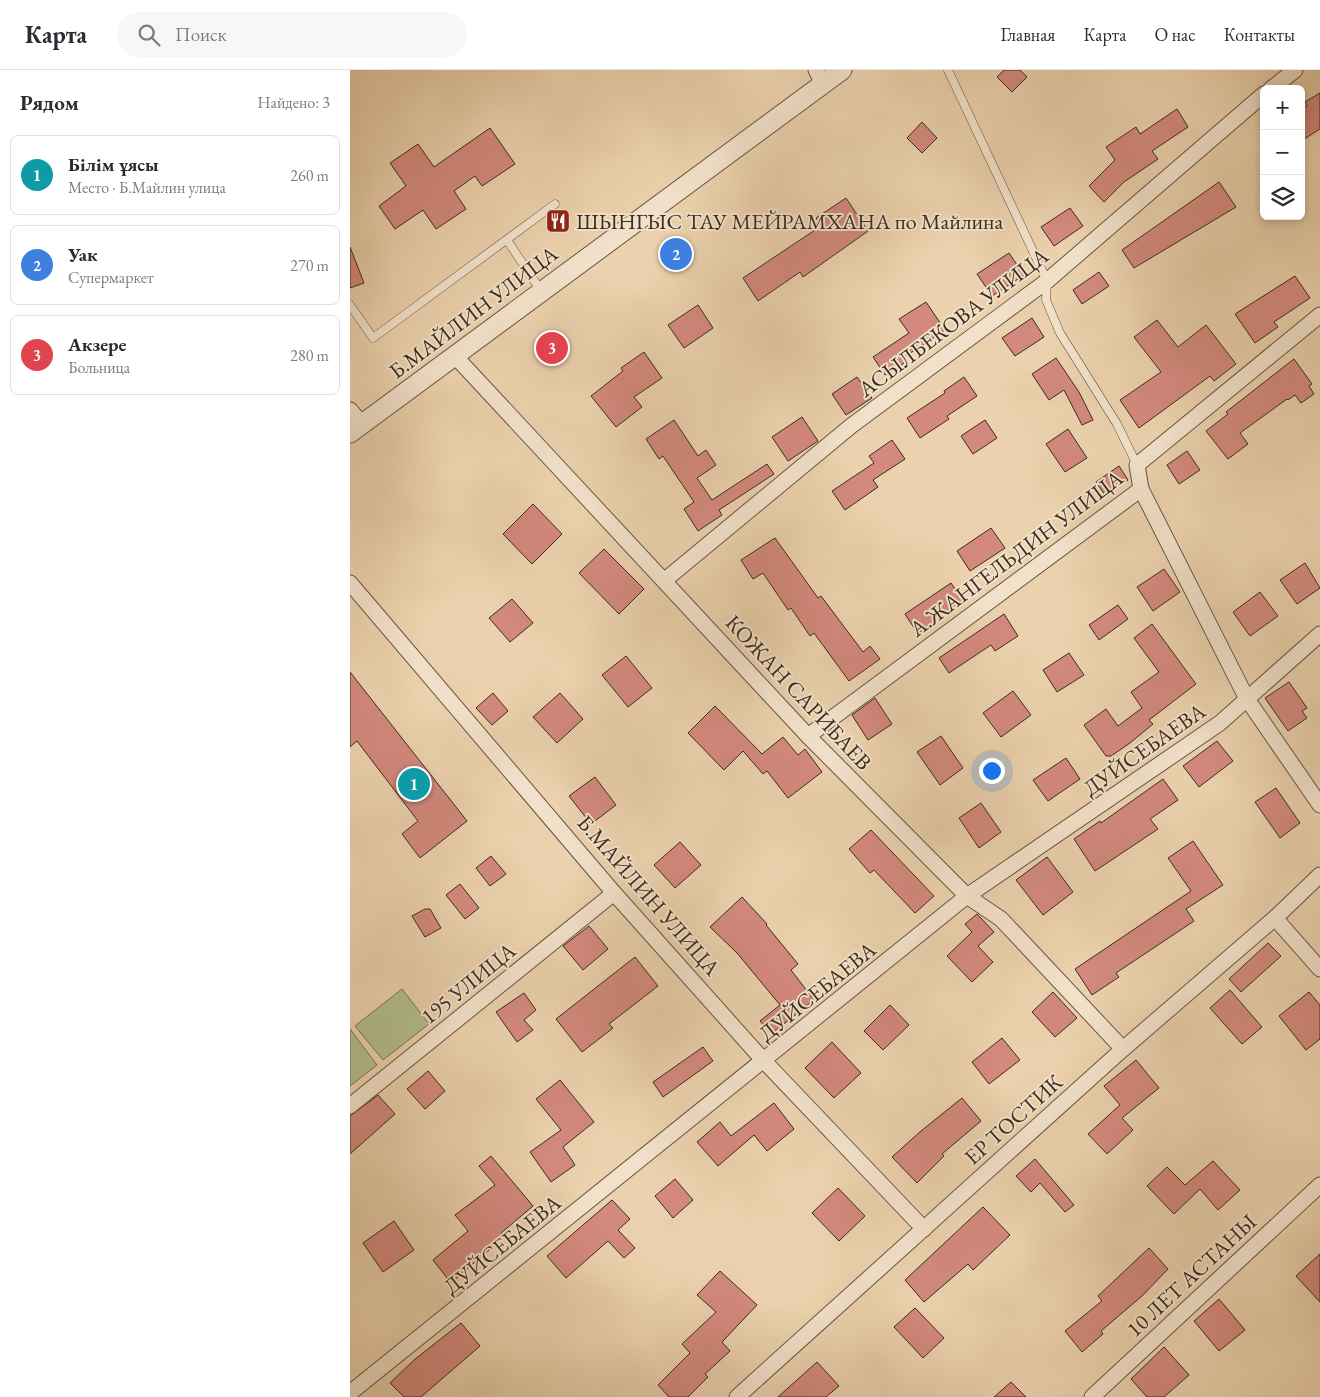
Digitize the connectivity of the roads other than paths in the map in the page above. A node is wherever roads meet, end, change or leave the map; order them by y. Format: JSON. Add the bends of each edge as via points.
{"nodes":[{"id":1,"x":842,"y":70,"type":"edge"},
{"id":2,"x":948,"y":70,"type":"edge"},
{"id":3,"x":1295,"y":70,"type":"edge"},
{"id":4,"x":819,"y":77,"type":"edge"},
{"id":5,"x":1276,"y":85,"type":"edge"},
{"id":6,"x":1260,"y":97,"type":"edge"},
{"id":7,"x":555,"y":204,"type":"dead end"},
{"id":8,"x":507,"y":240,"type":"junction"},
{"id":9,"x":1048,"y":281,"type":"junction"},
{"id":10,"x":541,"y":291,"type":"junction"},
{"id":11,"x":350,"y":305,"type":"edge"},
{"id":12,"x":1320,"y":315,"type":"edge"},
{"id":13,"x":454,"y":355,"type":"junction"},
{"id":14,"x":350,"y":410,"type":"edge"},
{"id":15,"x":356,"y":429,"type":"edge"},
{"id":16,"x":1137,"y":465,"type":"junction"},
{"id":17,"x":1141,"y":490,"type":"junction"},
{"id":18,"x":665,"y":580,"type":"junction"},
{"id":19,"x":350,"y":583,"type":"edge"},
{"id":20,"x":1320,"y":634,"type":"edge"},
{"id":21,"x":1247,"y":699,"type":"junction"},
{"id":22,"x":808,"y":736,"type":"junction"},
{"id":23,"x":1320,"y":805,"type":"edge"},
{"id":24,"x":1320,"y":874,"type":"edge"},
{"id":25,"x":614,"y":893,"type":"junction"},
{"id":26,"x":967,"y":896,"type":"junction"},
{"id":27,"x":1275,"y":918,"type":"junction"},
{"id":28,"x":1320,"y":969,"type":"edge"},
{"id":29,"x":1123,"y":1049,"type":"junction"},
{"id":30,"x":764,"y":1061,"type":"junction"},
{"id":31,"x":350,"y":1106,"type":"edge"},
{"id":32,"x":1320,"y":1185,"type":"edge"},
{"id":33,"x":924,"y":1229,"type":"junction"},
{"id":34,"x":350,"y":1393,"type":"edge"},
{"id":35,"x":737,"y":1397,"type":"edge"},
{"id":36,"x":1092,"y":1397,"type":"edge"}],
"edges":[{"from":1,"to":4,"type":"street","name":"Б.МАЙЛИН УЛИЦА"},
{"from":2,"to":9,"type":"lane"},
{"from":3,"to":5,"type":"street"},
{"from":4,"to":10,"type":"street","name":"Б.МАЙЛИН УЛИЦА"},
{"from":6,"to":9,"type":"street","name":"АСЫЛБЕКОВА УЛИЦА"},
{"from":7,"to":8,"type":"lane"},
{"from":8,"to":10,"type":"lane"},
{"from":8,"to":11,"type":"lane","via":[[373,338]]},
{"from":9,"to":16,"type":"lane","via":[[1046,300],[1060,333],[1117,424]]},
{"from":9,"to":18,"type":"street","name":"АСЫЛБЕКОВА УЛИЦА","via":[[851,426]]},
{"from":10,"to":13,"type":"street","name":"Б.МАЙЛИН УЛИЦА"},
{"from":12,"to":16,"type":"street","name":"А.ЖАНГЕЛЬДИН УЛИЦА"},
{"from":13,"to":15,"type":"street","name":"Б.МАЙЛИН УЛИЦА"},
{"from":13,"to":18,"type":"street","name":"КОЖАН САРИБАЕВ"},
{"from":14,"to":15,"type":"street"},
{"from":16,"to":17,"type":"street","name":"А.ЖАНГЕЛЬДИН УЛИЦА"},
{"from":17,"to":21,"type":"street"},
{"from":17,"to":22,"type":"street","name":"А.ЖАНГЕЛЬДИН УЛИЦА"},
{"from":18,"to":22,"type":"street","name":"КОЖАН САРИБАЕВ"},
{"from":19,"to":25,"type":"street","name":"Б.МАЙЛИН УЛИЦА"},
{"from":20,"to":21,"type":"street","name":"ДУЙСЕБАЕВА"},
{"from":21,"to":23,"type":"street"},
{"from":21,"to":26,"type":"street","name":"ДУЙСЕБАЕВА","via":[[1220,722]]},
{"from":22,"to":26,"type":"street","name":"КОЖАН САРИБАЕВ"},
{"from":24,"to":27,"type":"street","name":"ЕР ТОСТИК"},
{"from":25,"to":30,"type":"street","name":"Б.МАЙЛИН УЛИЦА"},
{"from":25,"to":31,"type":"street","name":"195 УЛИЦА"},
{"from":26,"to":29,"type":"street","name":"КОЖАН САРИБАЕВ","via":[[1001,919]]},
{"from":26,"to":30,"type":"street","name":"ДУЙСЕБАЕВА"},
{"from":27,"to":28,"type":"street"},
{"from":27,"to":29,"type":"street","name":"ЕР ТОСТИК"},
{"from":29,"to":33,"type":"street","name":"ЕР ТОСТИК"},
{"from":30,"to":33,"type":"street","name":"Б.МАЙЛИН УЛИЦА"},
{"from":30,"to":34,"type":"street","name":"ДУЙСЕБАЕВА"},
{"from":32,"to":36,"type":"street","name":"10 ЛЕТ АСТАНЫ"},
{"from":33,"to":35,"type":"street","name":"ЕР ТОСТИК"}]}
